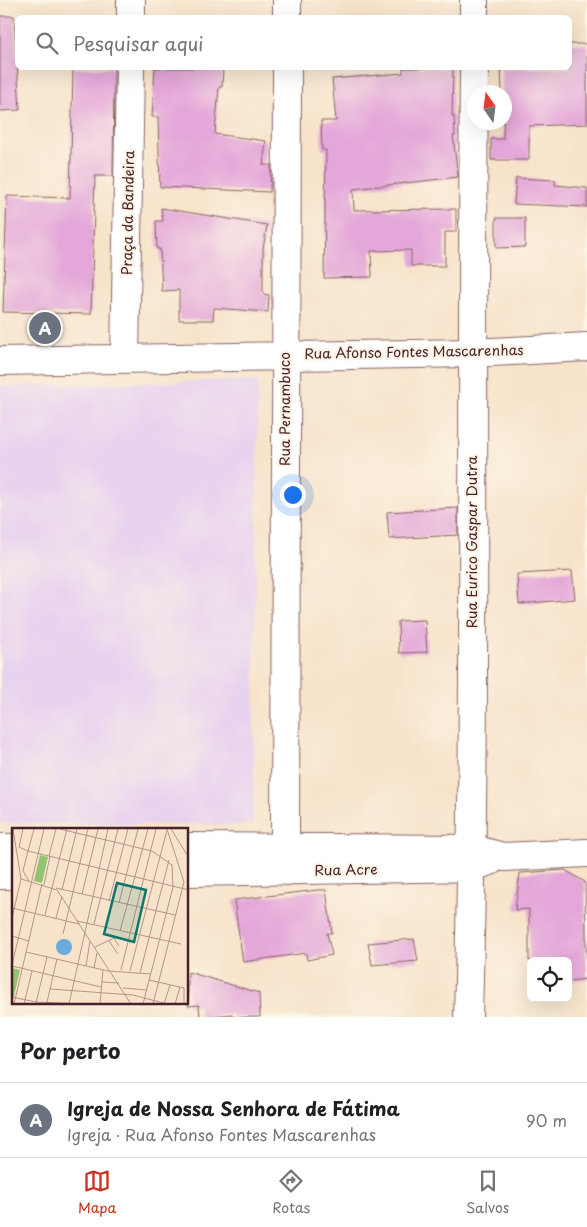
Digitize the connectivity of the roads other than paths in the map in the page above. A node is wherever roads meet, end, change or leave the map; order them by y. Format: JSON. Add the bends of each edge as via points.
{"nodes":[{"id":1,"x":131,"y":0,"type":"edge"},
{"id":2,"x":288,"y":0,"type":"edge"},
{"id":3,"x":474,"y":0,"type":"edge"},
{"id":4,"x":131,"y":15,"type":"edge"},
{"id":5,"x":287,"y":15,"type":"edge"},
{"id":6,"x":474,"y":15,"type":"edge"},
{"id":7,"x":130,"y":70,"type":"edge"},
{"id":8,"x":287,"y":70,"type":"edge"},
{"id":9,"x":474,"y":70,"type":"edge"},
{"id":10,"x":587,"y":347,"type":"edge"},
{"id":11,"x":472,"y":352,"type":"junction"},
{"id":12,"x":285,"y":355,"type":"junction"},
{"id":13,"x":125,"y":358,"type":"junction"},
{"id":14,"x":0,"y":361,"type":"edge"},
{"id":15,"x":189,"y":847,"type":"edge"},
{"id":16,"x":587,"y":853,"type":"edge"},
{"id":17,"x":472,"y":858,"type":"junction"},
{"id":18,"x":286,"y":859,"type":"junction"},
{"id":19,"x":189,"y":872,"type":"edge"},
{"id":20,"x":468,"y":1017,"type":"edge"}],
"edges":[{"from":1,"to":4,"type":"street"},
{"from":2,"to":5,"type":"street"},
{"from":3,"to":6,"type":"street"},
{"from":7,"to":13,"type":"street","name":"Praça da Bandeira"},
{"from":8,"to":12,"type":"street","name":"Rua Pernambuco"},
{"from":9,"to":11,"type":"street","name":"Rua Eurico Gaspar Dutra"},
{"from":10,"to":11,"type":"street","name":"Rua Afonso Fontes Mascarenhas"},
{"from":11,"to":12,"type":"street","name":"Rua Afonso Fontes Mascarenhas"},
{"from":11,"to":17,"type":"street","name":"Rua Eurico Gaspar Dutra"},
{"from":12,"to":13,"type":"street","name":"Rua Afonso Fontes Mascarenhas"},
{"from":12,"to":18,"type":"street","name":"Rua Pernambuco"},
{"from":13,"to":14,"type":"street","name":"Rua Afonso Fontes Mascarenhas"},
{"from":15,"to":18,"type":"street","name":"Rua Acre"},
{"from":16,"to":17,"type":"street","name":"Rua Acre"},
{"from":17,"to":18,"type":"street","name":"Rua Acre"},
{"from":17,"to":20,"type":"street","name":"Rua Eurico Gaspar Dutra"},
{"from":18,"to":19,"type":"street","name":"Rua Acre"}]}
